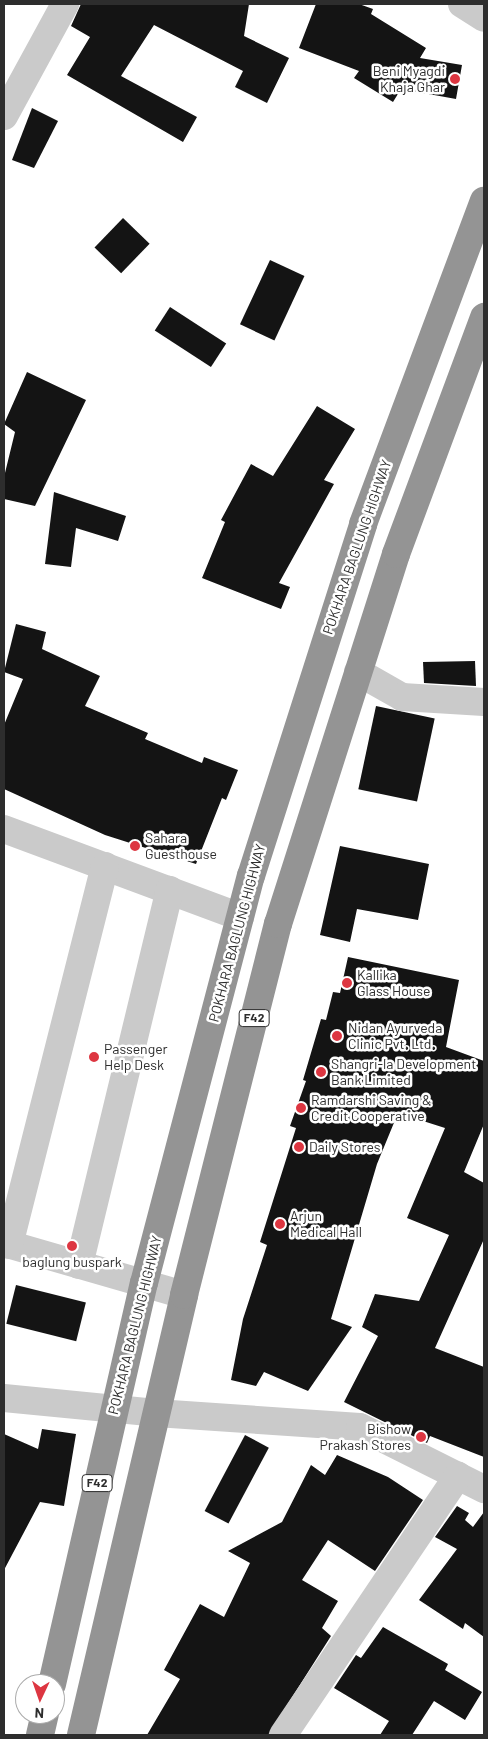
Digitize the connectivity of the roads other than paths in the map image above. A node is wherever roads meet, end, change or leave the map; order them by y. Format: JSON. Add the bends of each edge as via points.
{"nodes":[{"id":1,"x":65,"y":4,"type":"edge"},
{"id":2,"x":462,"y":4,"type":"edge"},
{"id":3,"x":484,"y":18,"type":"edge"},
{"id":4,"x":4,"y":116,"type":"edge"},
{"id":5,"x":484,"y":201,"type":"edge"},
{"id":6,"x":484,"y":318,"type":"edge"},
{"id":7,"x":358,"y":672,"type":"junction"},
{"id":8,"x":484,"y":702,"type":"edge"},
{"id":9,"x":4,"y":829,"type":"edge"},
{"id":10,"x":105,"y":866,"type":"junction"},
{"id":11,"x":170,"y":890,"type":"junction"},
{"id":12,"x":240,"y":917,"type":"junction"},
{"id":13,"x":6,"y":1244,"type":"edge"},
{"id":14,"x":79,"y":1265,"type":"junction"},
{"id":15,"x":144,"y":1283,"type":"junction"},
{"id":16,"x":184,"y":1294,"type":"junction"},
{"id":17,"x":4,"y":1398,"type":"edge"},
{"id":18,"x":114,"y":1408,"type":"junction"},
{"id":19,"x":156,"y":1413,"type":"junction"},
{"id":20,"x":458,"y":1476,"type":"junction"},
{"id":21,"x":484,"y":1489,"type":"edge"},
{"id":22,"x":54,"y":1674,"type":"edge"},
{"id":23,"x":81,"y":1735,"type":"edge"},
{"id":24,"x":283,"y":1735,"type":"edge"}],
"edges":[{"from":1,"to":4,"type":"street"},
{"from":2,"to":3,"type":"street"},
{"from":5,"to":12,"type":"highway","name":"POKHARA BAGLUNG HIGHWAY","number":"F42","via":[[363,524]]},
{"from":6,"to":7,"type":"highway","number":"F42","via":[[396,554]]},
{"from":7,"to":8,"type":"street","via":[[402,697]]},
{"from":7,"to":16,"type":"highway","number":"F42","via":[[278,924]]},
{"from":9,"to":10,"type":"street"},
{"from":10,"to":11,"type":"street"},
{"from":10,"to":13,"type":"street"},
{"from":11,"to":12,"type":"street"},
{"from":11,"to":14,"type":"street"},
{"from":12,"to":15,"type":"highway","name":"POKHARA BAGLUNG HIGHWAY","number":"F42"},
{"from":13,"to":14,"type":"street"},
{"from":14,"to":15,"type":"street"},
{"from":15,"to":16,"type":"street"},
{"from":15,"to":18,"type":"highway","name":"POKHARA BAGLUNG HIGHWAY","number":"F42"},
{"from":16,"to":19,"type":"highway","number":"F42"},
{"from":17,"to":18,"type":"street"},
{"from":18,"to":19,"type":"street"},
{"from":18,"to":22,"type":"highway","name":"POKHARA BAGLUNG HIGHWAY","number":"F42"},
{"from":19,"to":20,"type":"street","via":[[360,1427]]},
{"from":19,"to":23,"type":"highway","number":"F42"},
{"from":20,"to":21,"type":"street"},
{"from":20,"to":24,"type":"street"}]}
